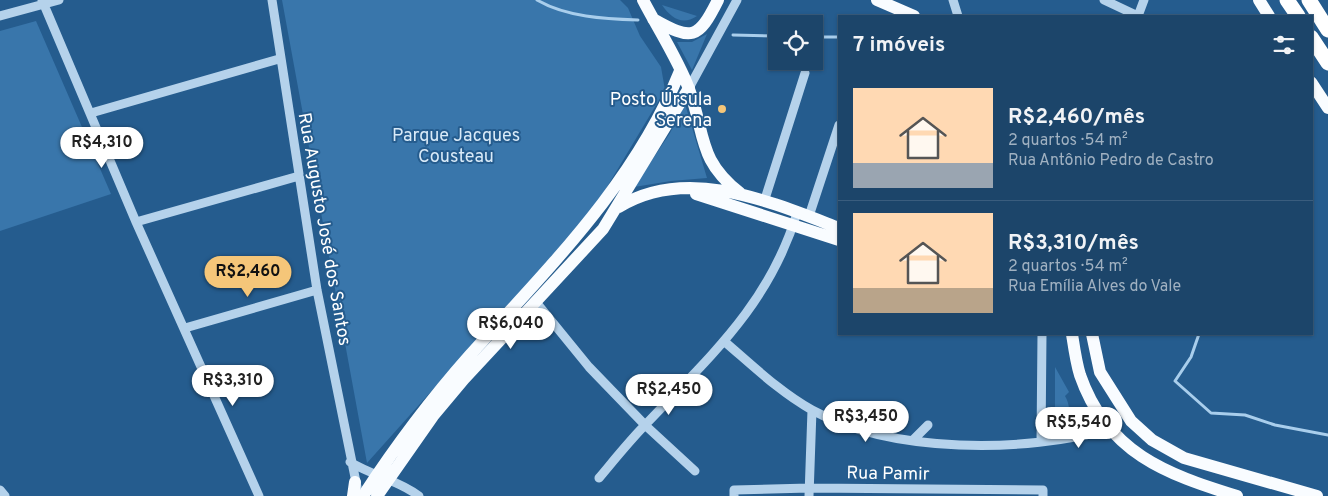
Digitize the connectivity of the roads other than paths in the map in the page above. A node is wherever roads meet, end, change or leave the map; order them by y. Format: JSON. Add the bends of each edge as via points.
{"nodes":[{"id":1,"x":59,"y":0,"type":"edge"},
{"id":2,"x":272,"y":0,"type":"edge"},
{"id":3,"x":643,"y":0,"type":"edge"},
{"id":4,"x":718,"y":0,"type":"edge"},
{"id":5,"x":737,"y":0,"type":"edge"},
{"id":6,"x":877,"y":0,"type":"edge"},
{"id":7,"x":953,"y":0,"type":"edge"},
{"id":8,"x":1104,"y":0,"type":"edge"},
{"id":9,"x":1144,"y":0,"type":"edge"},
{"id":10,"x":1259,"y":0,"type":"edge"},
{"id":11,"x":1287,"y":0,"type":"edge"},
{"id":12,"x":1309,"y":0,"type":"edge"},
{"id":13,"x":43,"y":2,"type":"edge"},
{"id":14,"x":912,"y":15,"type":"edge"},
{"id":15,"x":958,"y":15,"type":"edge"},
{"id":16,"x":1136,"y":15,"type":"edge"},
{"id":17,"x":1138,"y":15,"type":"edge"},
{"id":18,"x":1268,"y":15,"type":"edge"},
{"id":19,"x":1297,"y":15,"type":"edge"},
{"id":20,"x":0,"y":16,"type":"edge"},
{"id":21,"x":653,"y":20,"type":"junction"},
{"id":22,"x":1328,"y":30,"type":"edge"},
{"id":23,"x":1313,"y":40,"type":"edge"},
{"id":24,"x":279,"y":59,"type":"junction"},
{"id":25,"x":1328,"y":63,"type":"edge"},
{"id":26,"x":680,"y":71,"type":"junction"},
{"id":27,"x":805,"y":73,"type":"dead end"},
{"id":28,"x":1313,"y":85,"type":"edge"},
{"id":29,"x":689,"y":88,"type":"junction"},
{"id":30,"x":1328,"y":108,"type":"edge"},
{"id":31,"x":91,"y":113,"type":"junction"},
{"id":32,"x":838,"y":127,"type":"edge"},
{"id":33,"x":299,"y":176,"type":"junction"},
{"id":34,"x":682,"y":189,"type":"junction"},
{"id":35,"x":741,"y":194,"type":"junction"},
{"id":36,"x":764,"y":202,"type":"junction"},
{"id":37,"x":616,"y":209,"type":"junction"},
{"id":38,"x":800,"y":218,"type":"junction"},
{"id":39,"x":136,"y":222,"type":"junction"},
{"id":40,"x":838,"y":228,"type":"edge"},
{"id":41,"x":838,"y":239,"type":"edge"},
{"id":42,"x":317,"y":290,"type":"junction"},
{"id":43,"x":536,"y":302,"type":"junction"},
{"id":44,"x":185,"y":328,"type":"junction"},
{"id":45,"x":1042,"y":335,"type":"edge"},
{"id":46,"x":1072,"y":335,"type":"edge"},
{"id":47,"x":1092,"y":335,"type":"edge"},
{"id":48,"x":725,"y":342,"type":"junction"},
{"id":49,"x":812,"y":410,"type":"junction"},
{"id":50,"x":645,"y":425,"type":"junction"},
{"id":51,"x":928,"y":425,"type":"dead end"},
{"id":52,"x":1111,"y":429,"type":"junction"},
{"id":53,"x":914,"y":439,"type":"junction"},
{"id":54,"x":1041,"y":442,"type":"junction"},
{"id":55,"x":350,"y":462,"type":"junction"},
{"id":56,"x":696,"y":471,"type":"dead end"},
{"id":57,"x":376,"y":476,"type":"junction"},
{"id":58,"x":599,"y":478,"type":"dead end"},
{"id":59,"x":389,"y":480,"type":"junction"},
{"id":60,"x":355,"y":482,"type":"junction"},
{"id":61,"x":0,"y":490,"type":"edge"},
{"id":62,"x":809,"y":492,"type":"edge"},
{"id":63,"x":734,"y":493,"type":"edge"},
{"id":64,"x":888,"y":493,"type":"edge"},
{"id":65,"x":960,"y":493,"type":"edge"},
{"id":66,"x":1043,"y":493,"type":"edge"},
{"id":67,"x":5,"y":496,"type":"edge"},
{"id":68,"x":260,"y":496,"type":"edge"},
{"id":69,"x":353,"y":496,"type":"edge"},
{"id":70,"x":363,"y":496,"type":"edge"},
{"id":71,"x":377,"y":496,"type":"edge"},
{"id":72,"x":419,"y":496,"type":"edge"},
{"id":73,"x":1237,"y":496,"type":"edge"},
{"id":74,"x":1317,"y":496,"type":"edge"}],
"edges":[{"from":1,"to":13,"type":"street"},
{"from":2,"to":24,"type":"street","name":"Rua Augusto José dos Santos"},
{"from":3,"to":21,"type":"main road"},
{"from":4,"to":21,"type":"main road","via":[[705,27],[689,34]]},
{"from":5,"to":29,"type":"street"},
{"from":6,"to":14,"type":"main road"},
{"from":7,"to":15,"type":"street"},
{"from":8,"to":16,"type":"street"},
{"from":9,"to":17,"type":"street"},
{"from":10,"to":18,"type":"main road"},
{"from":11,"to":19,"type":"highway"},
{"from":12,"to":22,"type":"highway"},
{"from":13,"to":20,"type":"street"},
{"from":13,"to":31,"type":"street"},
{"from":21,"to":26,"type":"main road"},
{"from":23,"to":25,"type":"highway"},
{"from":24,"to":31,"type":"street"},
{"from":24,"to":33,"type":"street","name":"Rua Augusto José dos Santos"},
{"from":26,"to":29,"type":"main road"},
{"from":26,"to":57,"type":"main road","via":[[655,125],[604,204],[435,397]]},
{"from":27,"to":36,"type":"street"},
{"from":28,"to":30,"type":"main road"},
{"from":29,"to":35,"type":"main road","via":[[706,152],[725,181]]},
{"from":29,"to":37,"type":"main road"},
{"from":31,"to":39,"type":"street"},
{"from":32,"to":38,"type":"street"},
{"from":33,"to":39,"type":"street"},
{"from":33,"to":42,"type":"street","name":"Rua Augusto José dos Santos"},
{"from":34,"to":35,"type":"main road","via":[[701,188]]},
{"from":34,"to":37,"type":"main road","via":[[655,191]]},
{"from":34,"to":38,"type":"main road"},
{"from":35,"to":36,"type":"main road"},
{"from":36,"to":38,"type":"main road"},
{"from":37,"to":43,"type":"main road","via":[[603,229]]},
{"from":38,"to":40,"type":"main road"},
{"from":38,"to":41,"type":"main road"},
{"from":38,"to":48,"type":"street","via":[[761,295]]},
{"from":39,"to":44,"type":"street"},
{"from":42,"to":44,"type":"street"},
{"from":42,"to":55,"type":"street","name":"Rua Augusto José dos Santos"},
{"from":43,"to":50,"type":"street","via":[[589,367]]},
{"from":43,"to":59,"type":"main road","via":[[433,416]]},
{"from":44,"to":68,"type":"street"},
{"from":45,"to":54,"type":"street"},
{"from":46,"to":52,"type":"main road","via":[[1080,375]]},
{"from":47,"to":74,"type":"main road","via":[[1100,372],[1131,421],[1152,440],[1184,458]]},
{"from":48,"to":49,"type":"street","via":[[774,384]]},
{"from":48,"to":50,"type":"street"},
{"from":49,"to":53,"type":"street","via":[[846,425]]},
{"from":49,"to":62,"type":"street"},
{"from":50,"to":56,"type":"street"},
{"from":50,"to":58,"type":"street"},
{"from":51,"to":53,"type":"street"},
{"from":52,"to":54,"type":"street"},
{"from":52,"to":73,"type":"main road","via":[[1130,449],[1180,478]]},
{"from":53,"to":54,"type":"street","via":[[960,446]]},
{"from":55,"to":57,"type":"street"},
{"from":55,"to":60,"type":"street","name":"Rua Augusto José dos Santos"},
{"from":57,"to":59,"type":"street"},
{"from":57,"to":70,"type":"main road"},
{"from":59,"to":71,"type":"main road"},
{"from":59,"to":72,"type":"street","via":[[400,483]]},
{"from":60,"to":69,"type":"main road"},
{"from":60,"to":70,"type":"street","name":"Rua Augusto José dos Santos"},
{"from":61,"to":67,"type":"street"},
{"from":62,"to":63,"type":"street","name":"Rua Pamir"},
{"from":62,"to":64,"type":"street","name":"Rua Pamir"},
{"from":64,"to":65,"type":"street","name":"Rua Pamir"},
{"from":65,"to":66,"type":"street","name":"Rua Pamir"}]}
